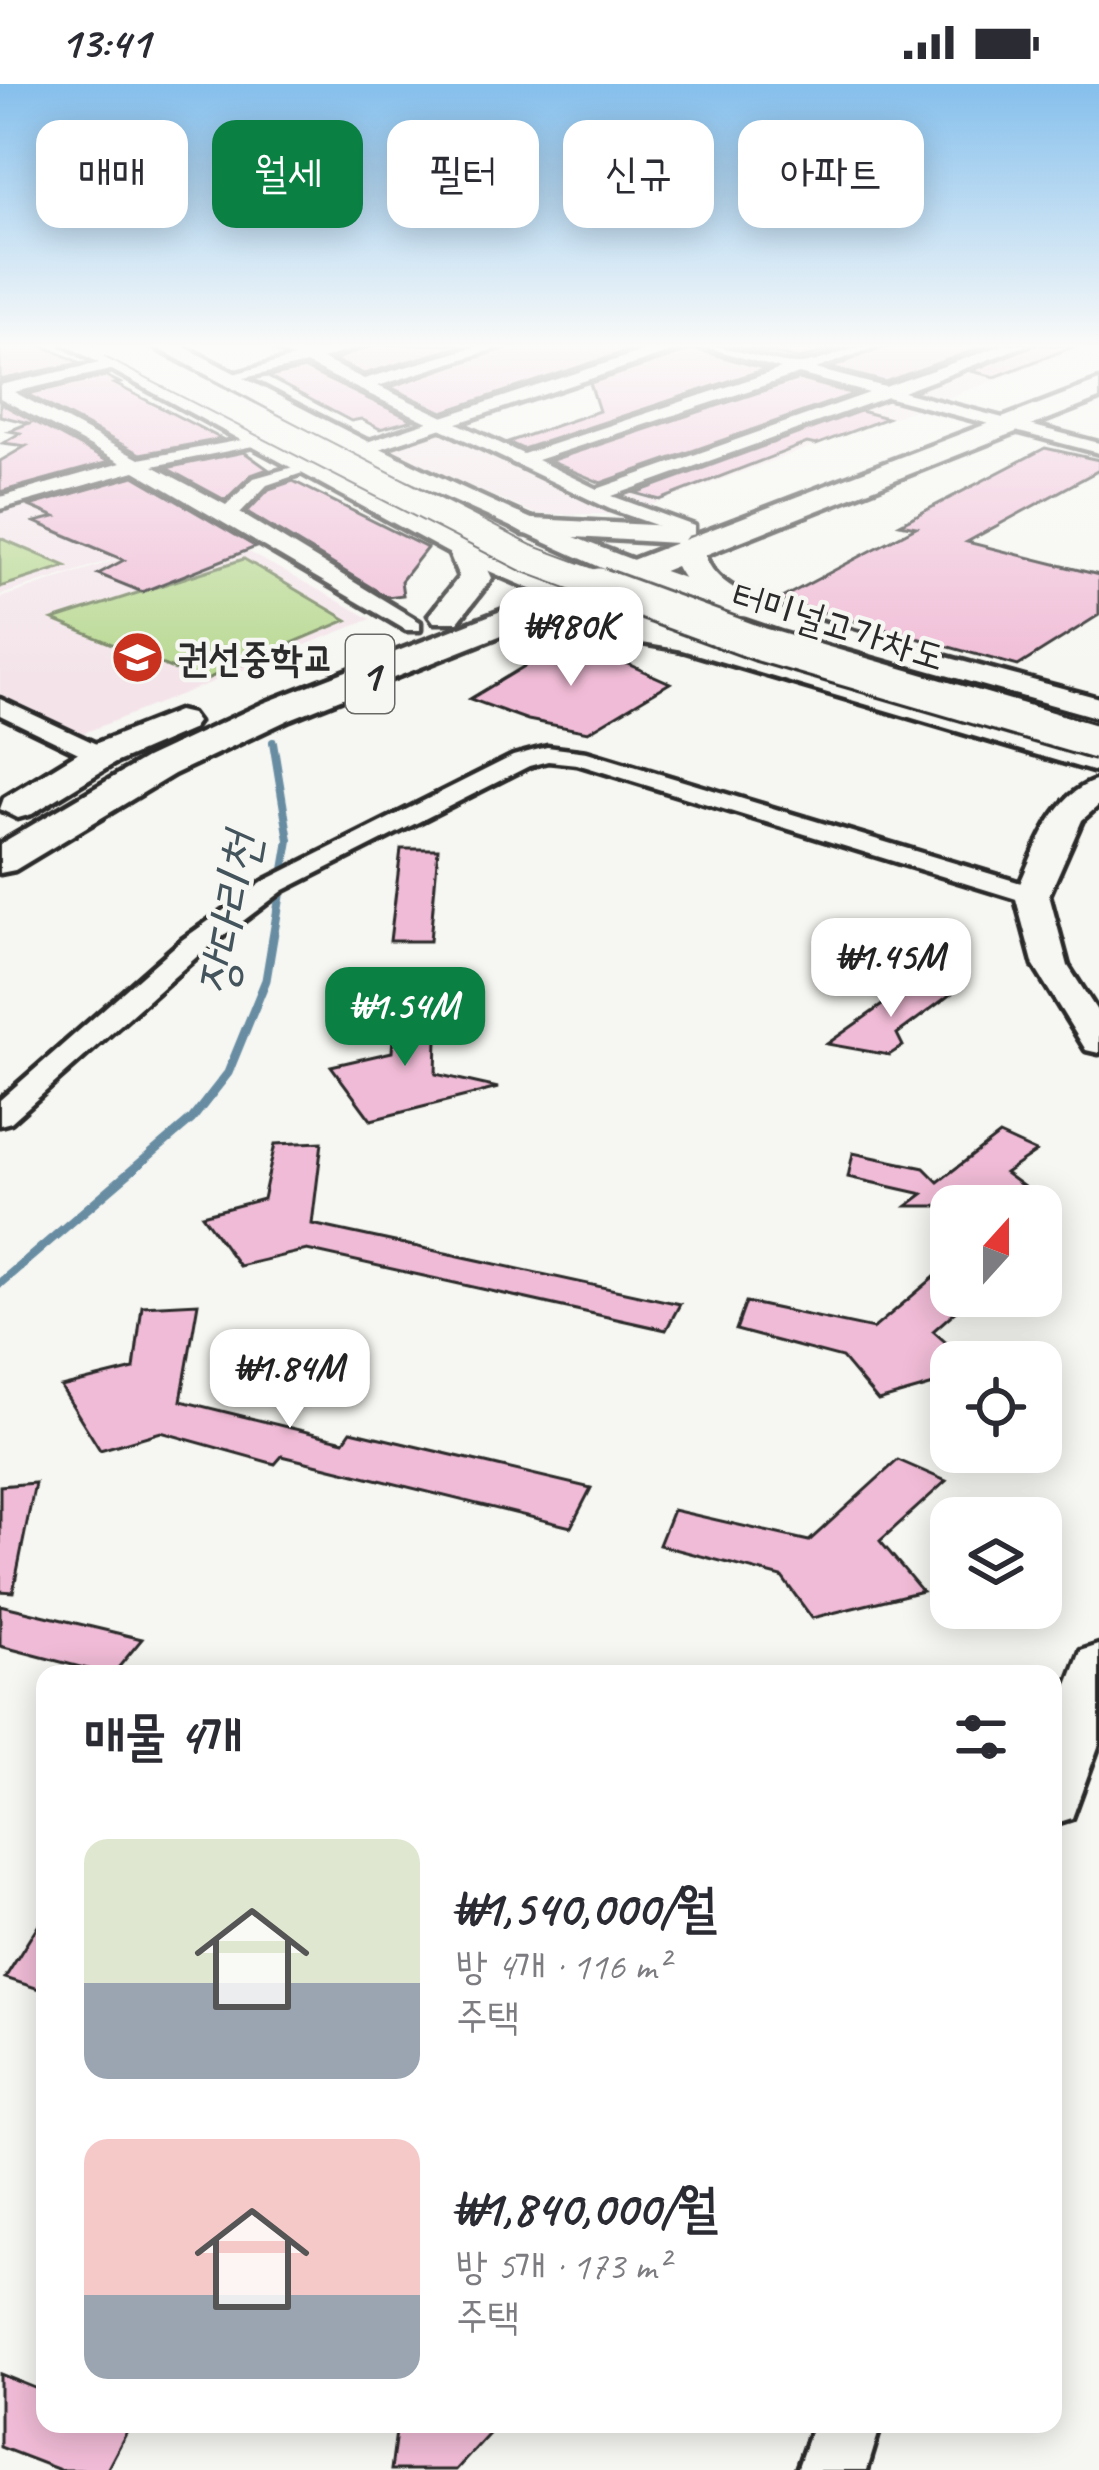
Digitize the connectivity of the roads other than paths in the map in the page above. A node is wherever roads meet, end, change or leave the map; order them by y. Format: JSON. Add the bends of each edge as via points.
{"nodes":[{"id":1,"x":124,"y":455,"type":"edge"},
{"id":2,"x":182,"y":455,"type":"edge"},
{"id":3,"x":282,"y":455,"type":"edge"},
{"id":4,"x":324,"y":455,"type":"edge"},
{"id":5,"x":337,"y":455,"type":"edge"},
{"id":6,"x":339,"y":455,"type":"edge"},
{"id":7,"x":380,"y":455,"type":"edge"},
{"id":8,"x":511,"y":455,"type":"edge"},
{"id":9,"x":536,"y":455,"type":"edge"},
{"id":10,"x":711,"y":455,"type":"edge"},
{"id":11,"x":903,"y":455,"type":"edge"},
{"id":12,"x":521,"y":460,"type":"junction"},
{"id":13,"x":139,"y":464,"type":"junction"},
{"id":14,"x":304,"y":466,"type":"junction"},
{"id":15,"x":597,"y":496,"type":"junction"},
{"id":16,"x":0,"y":503,"type":"edge"},
{"id":17,"x":230,"y":514,"type":"junction"},
{"id":18,"x":524,"y":525,"type":"junction"},
{"id":19,"x":682,"y":539,"type":"junction"},
{"id":20,"x":464,"y":550,"type":"junction"},
{"id":21,"x":623,"y":566,"type":"junction"},
{"id":22,"x":557,"y":590,"type":"junction"},
{"id":23,"x":743,"y":608,"type":"junction"},
{"id":24,"x":461,"y":623,"type":"junction"},
{"id":25,"x":413,"y":626,"type":"junction"},
{"id":26,"x":683,"y":640,"type":"junction"},
{"id":27,"x":0,"y":706,"type":"edge"},
{"id":28,"x":1099,"y":708,"type":"edge"},
{"id":29,"x":1099,"y":727,"type":"edge"},
{"id":30,"x":1099,"y":743,"type":"edge"},
{"id":31,"x":101,"y":755,"type":"junction"},
{"id":32,"x":1099,"y":763,"type":"edge"},
{"id":33,"x":1099,"y":789,"type":"edge"},
{"id":34,"x":0,"y":817,"type":"edge"},
{"id":35,"x":0,"y":861,"type":"edge"},
{"id":36,"x":1031,"y":895,"type":"junction"},
{"id":37,"x":1099,"y":1042,"type":"edge"},
{"id":38,"x":0,"y":1116,"type":"edge"},
{"id":39,"x":1099,"y":1664,"type":"edge"},
{"id":40,"x":1062,"y":1776,"type":"edge"},
{"id":41,"x":844,"y":2433,"type":"edge"},
{"id":42,"x":832,"y":2470,"type":"edge"}],
"edges":[{"from":1,"to":13,"type":"street"},
{"from":2,"to":13,"type":"street"},
{"from":3,"to":14,"type":"main road"},
{"from":4,"to":30,"type":"main road","name":"터미널고가차도","bridge":true,"via":[[526,559],[760,644]]},
{"from":5,"to":14,"type":"street"},
{"from":6,"to":29,"type":"main road","name":"터미널고가차도","via":[[544,553],[777,634]]},
{"from":7,"to":18,"type":"main road"},
{"from":8,"to":12,"type":"street"},
{"from":9,"to":12,"type":"street"},
{"from":10,"to":15,"type":"street"},
{"from":11,"to":19,"type":"main road","number":"1"},
{"from":12,"to":15,"type":"street"},
{"from":13,"to":16,"type":"street"},
{"from":13,"to":17,"type":"street"},
{"from":14,"to":17,"type":"street","via":[[261,479]]},
{"from":14,"to":20,"type":"main road"},
{"from":15,"to":19,"type":"street"},
{"from":17,"to":25,"type":"street"},
{"from":18,"to":19,"type":"main road"},
{"from":18,"to":21,"type":"main road"},
{"from":19,"to":21,"type":"main road","number":"1"},
{"from":19,"to":23,"type":"main road","via":[[703,587]]},
{"from":20,"to":22,"type":"main road"},
{"from":20,"to":24,"type":"main road","via":[[476,578]]},
{"from":21,"to":22,"type":"main road","number":"1"},
{"from":21,"to":23,"type":"main road"},
{"from":22,"to":24,"type":"main road","number":"1"},
{"from":22,"to":26,"type":"main road"},
{"from":23,"to":28,"type":"main road"},
{"from":24,"to":25,"type":"main road","number":"1"},
{"from":24,"to":26,"type":"main road","via":[[574,622]]},
{"from":24,"to":35,"type":"main road","number":"1","via":[[180,757]]},
{"from":25,"to":31,"type":"main road","number":"1"},
{"from":26,"to":32,"type":"main road"},
{"from":27,"to":31,"type":"street"},
{"from":31,"to":34,"type":"main road","number":"1"},
{"from":33,"to":36,"type":"street","via":[[1068,816]]},
{"from":36,"to":37,"type":"street","via":[[1051,966]]},
{"from":36,"to":38,"type":"street","via":[[579,757],[547,754],[274,885],[192,946]]},
{"from":39,"to":40,"type":"street"},
{"from":41,"to":42,"type":"street"}]}
